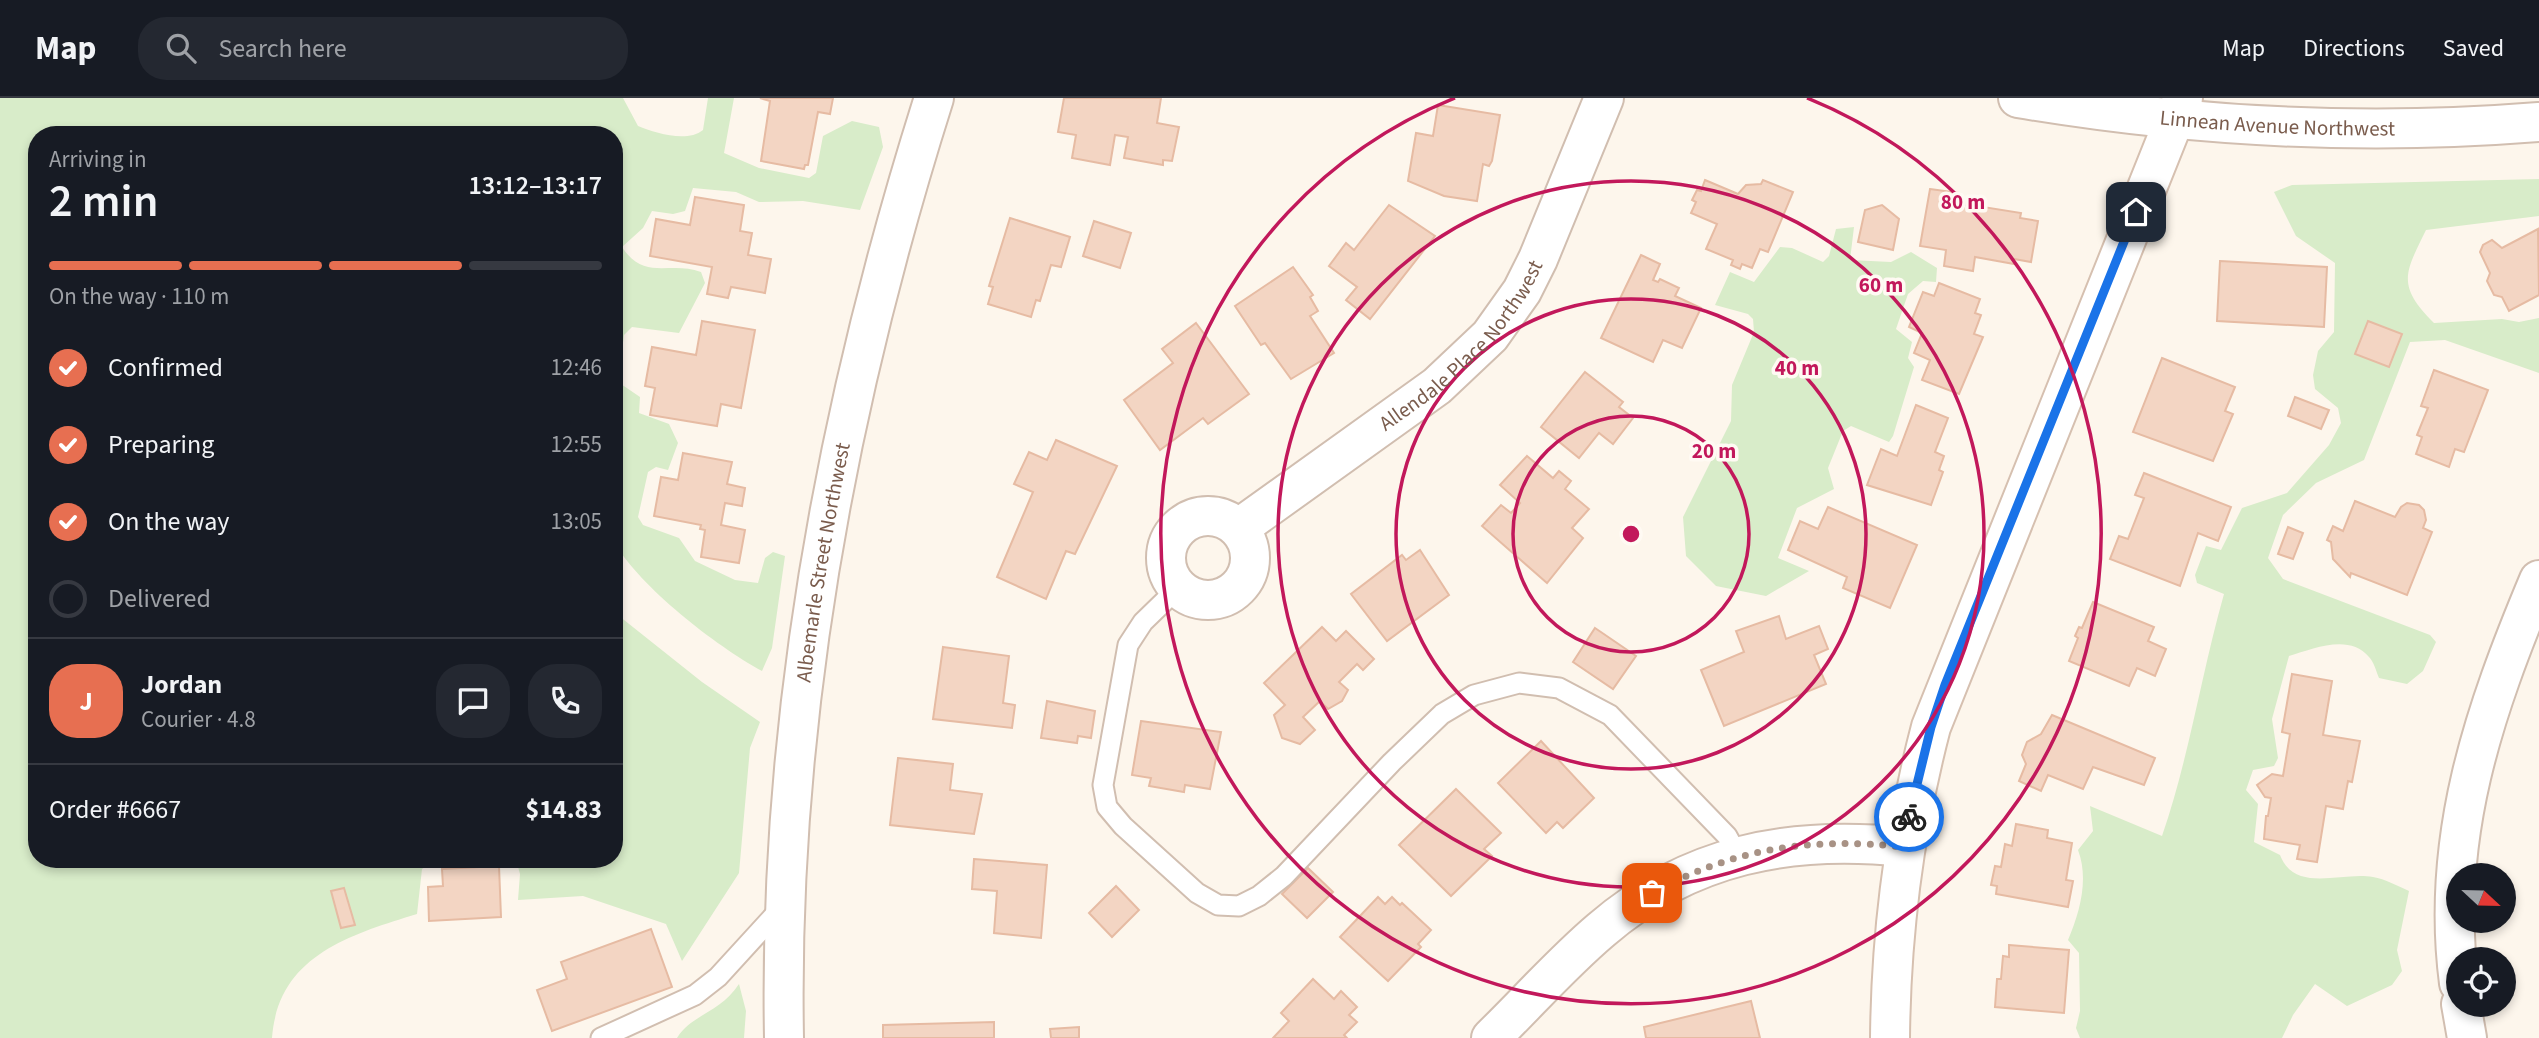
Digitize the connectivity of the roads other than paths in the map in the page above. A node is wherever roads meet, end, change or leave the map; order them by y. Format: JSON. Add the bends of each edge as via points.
{"nodes":[{"id":1,"x":934,"y":98,"type":"edge"},
{"id":2,"x":1604,"y":98,"type":"edge"},
{"id":3,"x":2018,"y":98,"type":"edge"},
{"id":4,"x":2178,"y":108,"type":"edge"},
{"id":5,"x":2539,"y":122,"type":"edge"},
{"id":6,"x":1239,"y":528,"type":"junction"},
{"id":7,"x":2539,"y":580,"type":"edge"},
{"id":8,"x":1178,"y":588,"type":"junction"},
{"id":9,"x":1904,"y":847,"type":"junction"},
{"id":10,"x":1738,"y":856,"type":"junction"},
{"id":11,"x":785,"y":903,"type":"junction"},
{"id":12,"x":2457,"y":947,"type":"edge"},
{"id":13,"x":2463,"y":1017,"type":"edge"},
{"id":14,"x":601,"y":1038,"type":"edge"},
{"id":15,"x":784,"y":1038,"type":"edge"},
{"id":16,"x":1491,"y":1038,"type":"edge"},
{"id":17,"x":1890,"y":1038,"type":"edge"},
{"id":18,"x":2467,"y":1038,"type":"edge"}],
"edges":[{"from":1,"to":11,"type":"street","name":"Albemarle Street Northwest","via":[[893,232],[838,468],[804,676]]},
{"from":2,"to":6,"type":"street","name":"Allendale Place Northwest","via":[[1538,259],[1490,336],[1437,386]]},
{"from":3,"to":4,"type":"street","name":"Linnean Avenue Northwest","via":[[2117,115]]},
{"from":4,"to":5,"type":"street","name":"Linnean Avenue Northwest","via":[[2256,125],[2401,129]]},
{"from":4,"to":9,"type":"street","via":[[1945,685]]},
{"from":6,"to":8,"type":"street","via":[[1213,516],[1185,523],[1168,546],[1166,561]]},
{"from":6,"to":8,"type":"street","via":[[1251,552],[1251,566],[1238,589],[1227,597],[1201,600]]},
{"from":7,"to":12,"type":"street","via":[[2490,702],[2468,785],[2455,892]]},
{"from":8,"to":10,"type":"lane","via":[[1143,622],[1128,645],[1103,785],[1107,807],[1123,826],[1196,893],[1218,905],[1249,901],[1284,876],[1442,714],[1474,695],[1518,683],[1559,688],[1610,715],[1727,836]]},
{"from":9,"to":10,"type":"street","via":[[1821,842]]},
{"from":9,"to":17,"type":"street","via":[[1892,946]]},
{"from":10,"to":16,"type":"street","via":[[1676,881],[1625,911]]},
{"from":11,"to":14,"type":"lane","via":[[746,949],[695,995]]},
{"from":11,"to":15,"type":"street","name":"Albemarle Street Northwest"},
{"from":13,"to":18,"type":"street"}]}
